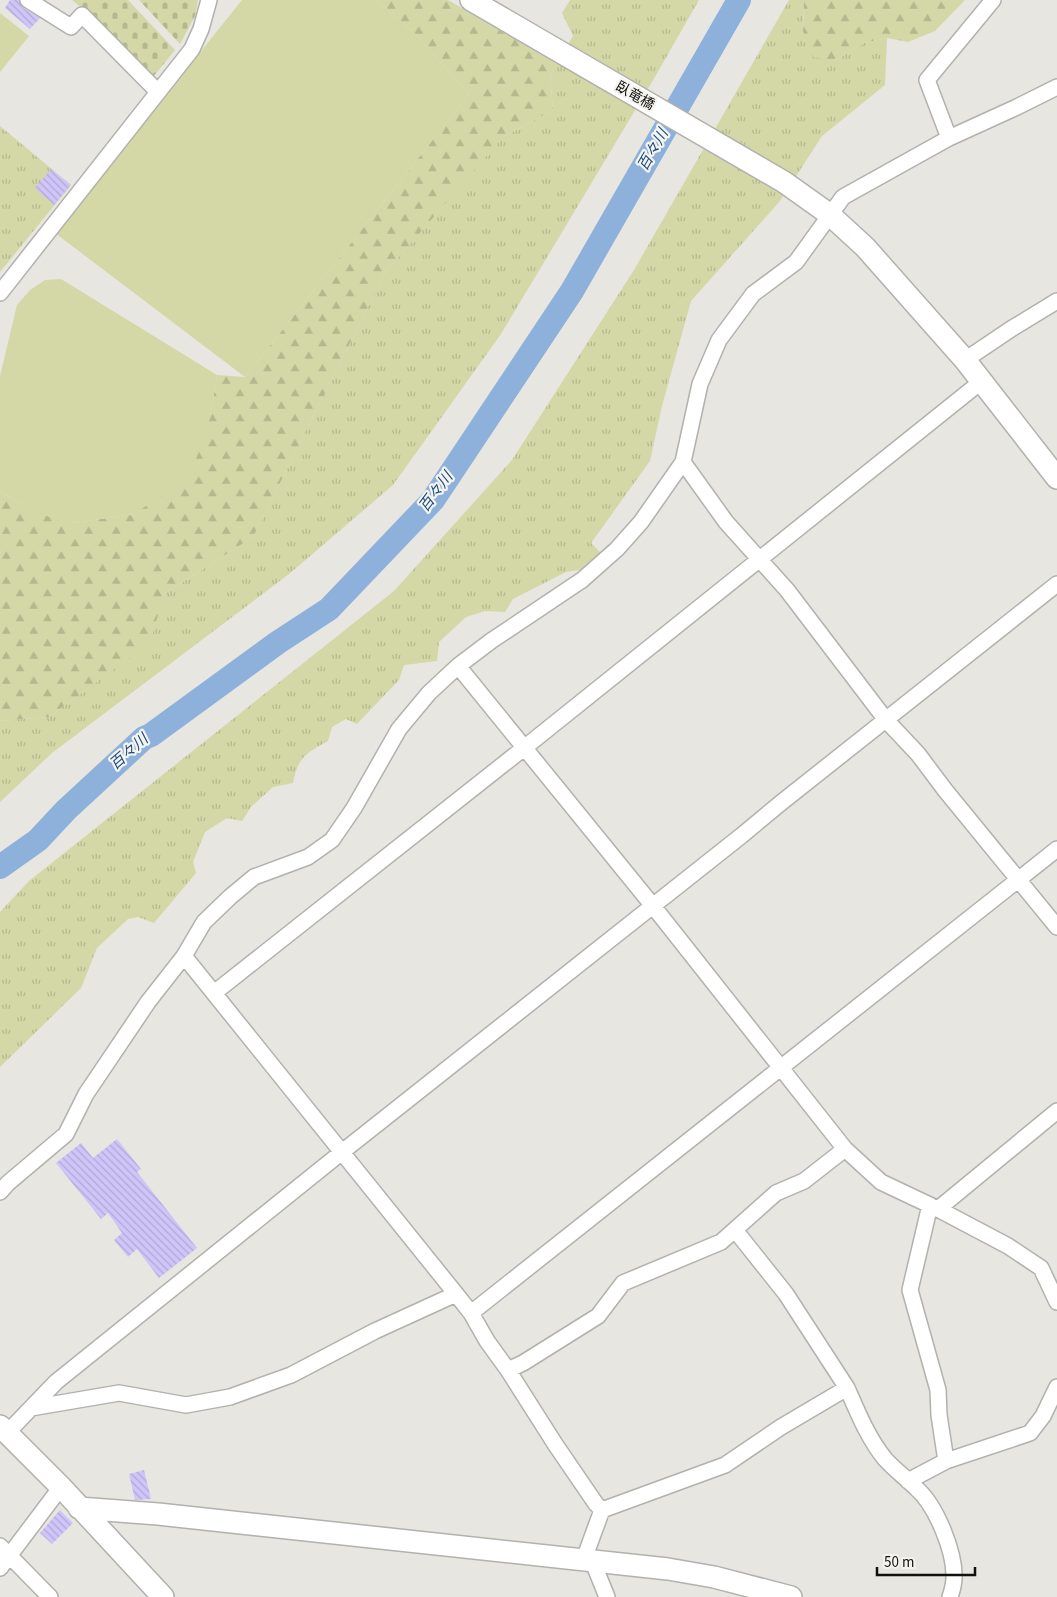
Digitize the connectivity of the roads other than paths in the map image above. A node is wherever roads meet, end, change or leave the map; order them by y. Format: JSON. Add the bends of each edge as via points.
{"nodes":[{"id":1,"x":28,"y":0,"type":"edge"},
{"id":2,"x":209,"y":0,"type":"edge"},
{"id":3,"x":471,"y":0,"type":"edge"},
{"id":4,"x":993,"y":0,"type":"edge"},
{"id":5,"x":1057,"y":87,"type":"edge"},
{"id":6,"x":158,"y":92,"type":"junction"},
{"id":7,"x":949,"y":138,"type":"junction"},
{"id":8,"x":829,"y":214,"type":"junction"},
{"id":9,"x":0,"y":293,"type":"edge"},
{"id":10,"x":1057,"y":301,"type":"edge"},
{"id":11,"x":965,"y":360,"type":"junction"},
{"id":12,"x":982,"y":381,"type":"junction"},
{"id":13,"x":683,"y":462,"type":"junction"},
{"id":14,"x":1057,"y":478,"type":"edge"},
{"id":15,"x":759,"y":558,"type":"junction"},
{"id":16,"x":1057,"y":584,"type":"edge"},
{"id":17,"x":458,"y":666,"type":"junction"},
{"id":18,"x":886,"y":720,"type":"junction"},
{"id":19,"x":524,"y":748,"type":"junction"},
{"id":20,"x":1057,"y":849,"type":"edge"},
{"id":21,"x":1019,"y":880,"type":"junction"},
{"id":22,"x":653,"y":906,"type":"junction"},
{"id":23,"x":1057,"y":928,"type":"edge"},
{"id":24,"x":184,"y":956,"type":"junction"},
{"id":25,"x":214,"y":993,"type":"junction"},
{"id":26,"x":781,"y":1069,"type":"junction"},
{"id":27,"x":1057,"y":1111,"type":"edge"},
{"id":28,"x":845,"y":1149,"type":"junction"},
{"id":29,"x":342,"y":1152,"type":"junction"},
{"id":30,"x":0,"y":1192,"type":"edge"},
{"id":31,"x":934,"y":1207,"type":"junction"},
{"id":32,"x":735,"y":1230,"type":"junction"},
{"id":33,"x":456,"y":1294,"type":"junction"},
{"id":34,"x":1057,"y":1302,"type":"edge"},
{"id":35,"x":471,"y":1313,"type":"junction"},
{"id":36,"x":508,"y":1370,"type":"junction"},
{"id":37,"x":1057,"y":1387,"type":"edge"},
{"id":38,"x":847,"y":1388,"type":"junction"},
{"id":39,"x":31,"y":1408,"type":"junction"},
{"id":40,"x":4,"y":1430,"type":"edge"},
{"id":41,"x":946,"y":1461,"type":"junction"},
{"id":42,"x":908,"y":1481,"type":"junction"},
{"id":43,"x":61,"y":1488,"type":"junction"},
{"id":44,"x":79,"y":1508,"type":"junction"},
{"id":45,"x":602,"y":1510,"type":"junction"},
{"id":46,"x":5,"y":1550,"type":"edge"},
{"id":47,"x":588,"y":1560,"type":"junction"},
{"id":48,"x":0,"y":1568,"type":"edge"},
{"id":49,"x":602,"y":1595,"type":"edge"},
{"id":50,"x":50,"y":1597,"type":"edge"},
{"id":51,"x":163,"y":1597,"type":"edge"},
{"id":52,"x":791,"y":1597,"type":"edge"},
{"id":53,"x":950,"y":1597,"type":"edge"}],
"edges":[{"from":1,"to":6,"type":"street","via":[[71,27],[82,15]]},
{"from":2,"to":6,"type":"street","via":[[192,49]]},
{"from":3,"to":8,"type":"street","name":"臥竜橋","via":[[784,182]]},
{"from":4,"to":7,"type":"street","via":[[927,80]]},
{"from":5,"to":7,"type":"street"},
{"from":6,"to":9,"type":"street"},
{"from":7,"to":8,"type":"street","via":[[843,197]]},
{"from":8,"to":11,"type":"street","name":"臥竜橋","via":[[865,247]]},
{"from":8,"to":13,"type":"street","via":[[796,262],[753,294],[720,340],[700,384]]},
{"from":10,"to":11,"type":"street"},
{"from":11,"to":12,"type":"street","name":"臥竜橋"},
{"from":12,"to":14,"type":"street","name":"臥竜橋"},
{"from":12,"to":15,"type":"street"},
{"from":13,"to":15,"type":"street","via":[[726,522]]},
{"from":13,"to":17,"type":"street","via":[[641,522],[582,580]]},
{"from":15,"to":18,"type":"street","via":[[788,590]]},
{"from":15,"to":19,"type":"street"},
{"from":16,"to":18,"type":"street"},
{"from":17,"to":19,"type":"street"},
{"from":17,"to":24,"type":"street","via":[[429,693],[399,729],[332,840],[308,856],[254,877],[204,922]]},
{"from":18,"to":21,"type":"street","via":[[918,754]]},
{"from":18,"to":22,"type":"street"},
{"from":19,"to":22,"type":"street"},
{"from":19,"to":25,"type":"street"},
{"from":20,"to":21,"type":"street"},
{"from":21,"to":23,"type":"street"},
{"from":21,"to":26,"type":"street"},
{"from":22,"to":26,"type":"street"},
{"from":22,"to":29,"type":"street"},
{"from":24,"to":25,"type":"street"},
{"from":24,"to":30,"type":"street","via":[[148,1002],[86,1094],[66,1134]]},
{"from":25,"to":29,"type":"street"},
{"from":26,"to":28,"type":"street"},
{"from":26,"to":35,"type":"street"},
{"from":27,"to":31,"type":"street"},
{"from":28,"to":31,"type":"street","via":[[881,1182]]},
{"from":28,"to":32,"type":"street","via":[[804,1180],[776,1193]]},
{"from":29,"to":33,"type":"street"},
{"from":29,"to":39,"type":"street","via":[[56,1382]]},
{"from":31,"to":34,"type":"street","via":[[1008,1246],[1041,1268]]},
{"from":31,"to":41,"type":"street","via":[[910,1290],[938,1390]]},
{"from":32,"to":36,"type":"street","via":[[721,1242],[623,1284],[598,1316]]},
{"from":32,"to":38,"type":"street","via":[[786,1294]]},
{"from":33,"to":35,"type":"street"},
{"from":33,"to":39,"type":"street","via":[[375,1331],[292,1375],[230,1396],[186,1405],[119,1393]]},
{"from":35,"to":36,"type":"street"},
{"from":36,"to":45,"type":"street"},
{"from":37,"to":41,"type":"street","via":[[1043,1416],[1030,1433]]},
{"from":38,"to":42,"type":"street","via":[[870,1439]]},
{"from":38,"to":45,"type":"street","via":[[725,1465]]},
{"from":39,"to":40,"type":"street"},
{"from":40,"to":43,"type":"street"},
{"from":41,"to":42,"type":"street"},
{"from":42,"to":53,"type":"street","via":[[918,1488],[932,1508],[945,1535],[954,1580]]},
{"from":43,"to":44,"type":"street"},
{"from":43,"to":46,"type":"street"},
{"from":44,"to":47,"type":"street"},
{"from":44,"to":51,"type":"street"},
{"from":45,"to":47,"type":"street"},
{"from":46,"to":48,"type":"street"},
{"from":46,"to":50,"type":"street"},
{"from":47,"to":49,"type":"street"},
{"from":47,"to":52,"type":"street","via":[[714,1577]]}]}
